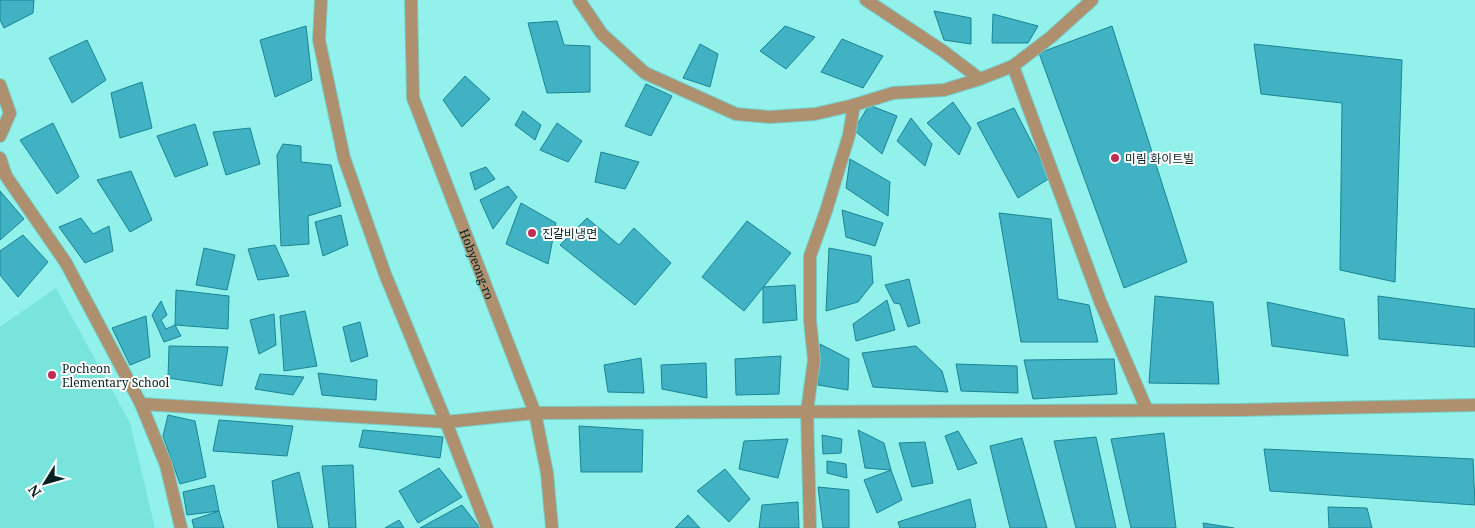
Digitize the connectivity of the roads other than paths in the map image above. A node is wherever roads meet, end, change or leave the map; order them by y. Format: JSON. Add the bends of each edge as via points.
{"nodes":[{"id":1,"x":321,"y":0,"type":"edge"},
{"id":2,"x":411,"y":0,"type":"edge"},
{"id":3,"x":579,"y":0,"type":"edge"},
{"id":4,"x":866,"y":0,"type":"edge"},
{"id":5,"x":1092,"y":0,"type":"edge"},
{"id":6,"x":1013,"y":66,"type":"junction"},
{"id":7,"x":980,"y":78,"type":"junction"},
{"id":8,"x":0,"y":86,"type":"edge"},
{"id":9,"x":854,"y":106,"type":"junction"},
{"id":10,"x":0,"y":136,"type":"edge"},
{"id":11,"x":0,"y":158,"type":"edge"},
{"id":12,"x":141,"y":404,"type":"junction"},
{"id":13,"x":1475,"y":405,"type":"edge"},
{"id":14,"x":1147,"y":410,"type":"junction"},
{"id":15,"x":808,"y":411,"type":"junction"},
{"id":16,"x":535,"y":413,"type":"junction"},
{"id":17,"x":446,"y":422,"type":"junction"},
{"id":18,"x":181,"y":528,"type":"edge"},
{"id":19,"x":487,"y":528,"type":"edge"},
{"id":20,"x":552,"y":528,"type":"edge"},
{"id":21,"x":810,"y":528,"type":"edge"}],
"edges":[{"from":1,"to":17,"type":"street","via":[[319,40],[344,158],[385,274]]},
{"from":2,"to":16,"type":"street","name":"Hobyeong-ro","via":[[413,98]]},
{"from":3,"to":9,"type":"street","via":[[602,34],[645,72],[736,114],[815,114]]},
{"from":4,"to":7,"type":"street"},
{"from":5,"to":6,"type":"street"},
{"from":6,"to":7,"type":"street"},
{"from":6,"to":14,"type":"street","via":[[1100,302]]},
{"from":7,"to":9,"type":"street","via":[[944,90],[892,93]]},
{"from":8,"to":10,"type":"street","via":[[10,113]]},
{"from":9,"to":15,"type":"street","via":[[849,135],[810,256],[814,360]]},
{"from":11,"to":12,"type":"street","via":[[6,176],[66,263]]},
{"from":12,"to":17,"type":"street"},
{"from":12,"to":18,"type":"street","via":[[166,465]]},
{"from":13,"to":14,"type":"street"},
{"from":14,"to":15,"type":"street"},
{"from":15,"to":16,"type":"street"},
{"from":15,"to":21,"type":"street"},
{"from":16,"to":17,"type":"street"},
{"from":16,"to":20,"type":"street","name":"Hobyeong-ro","via":[[548,473]]},
{"from":17,"to":19,"type":"street"}]}
